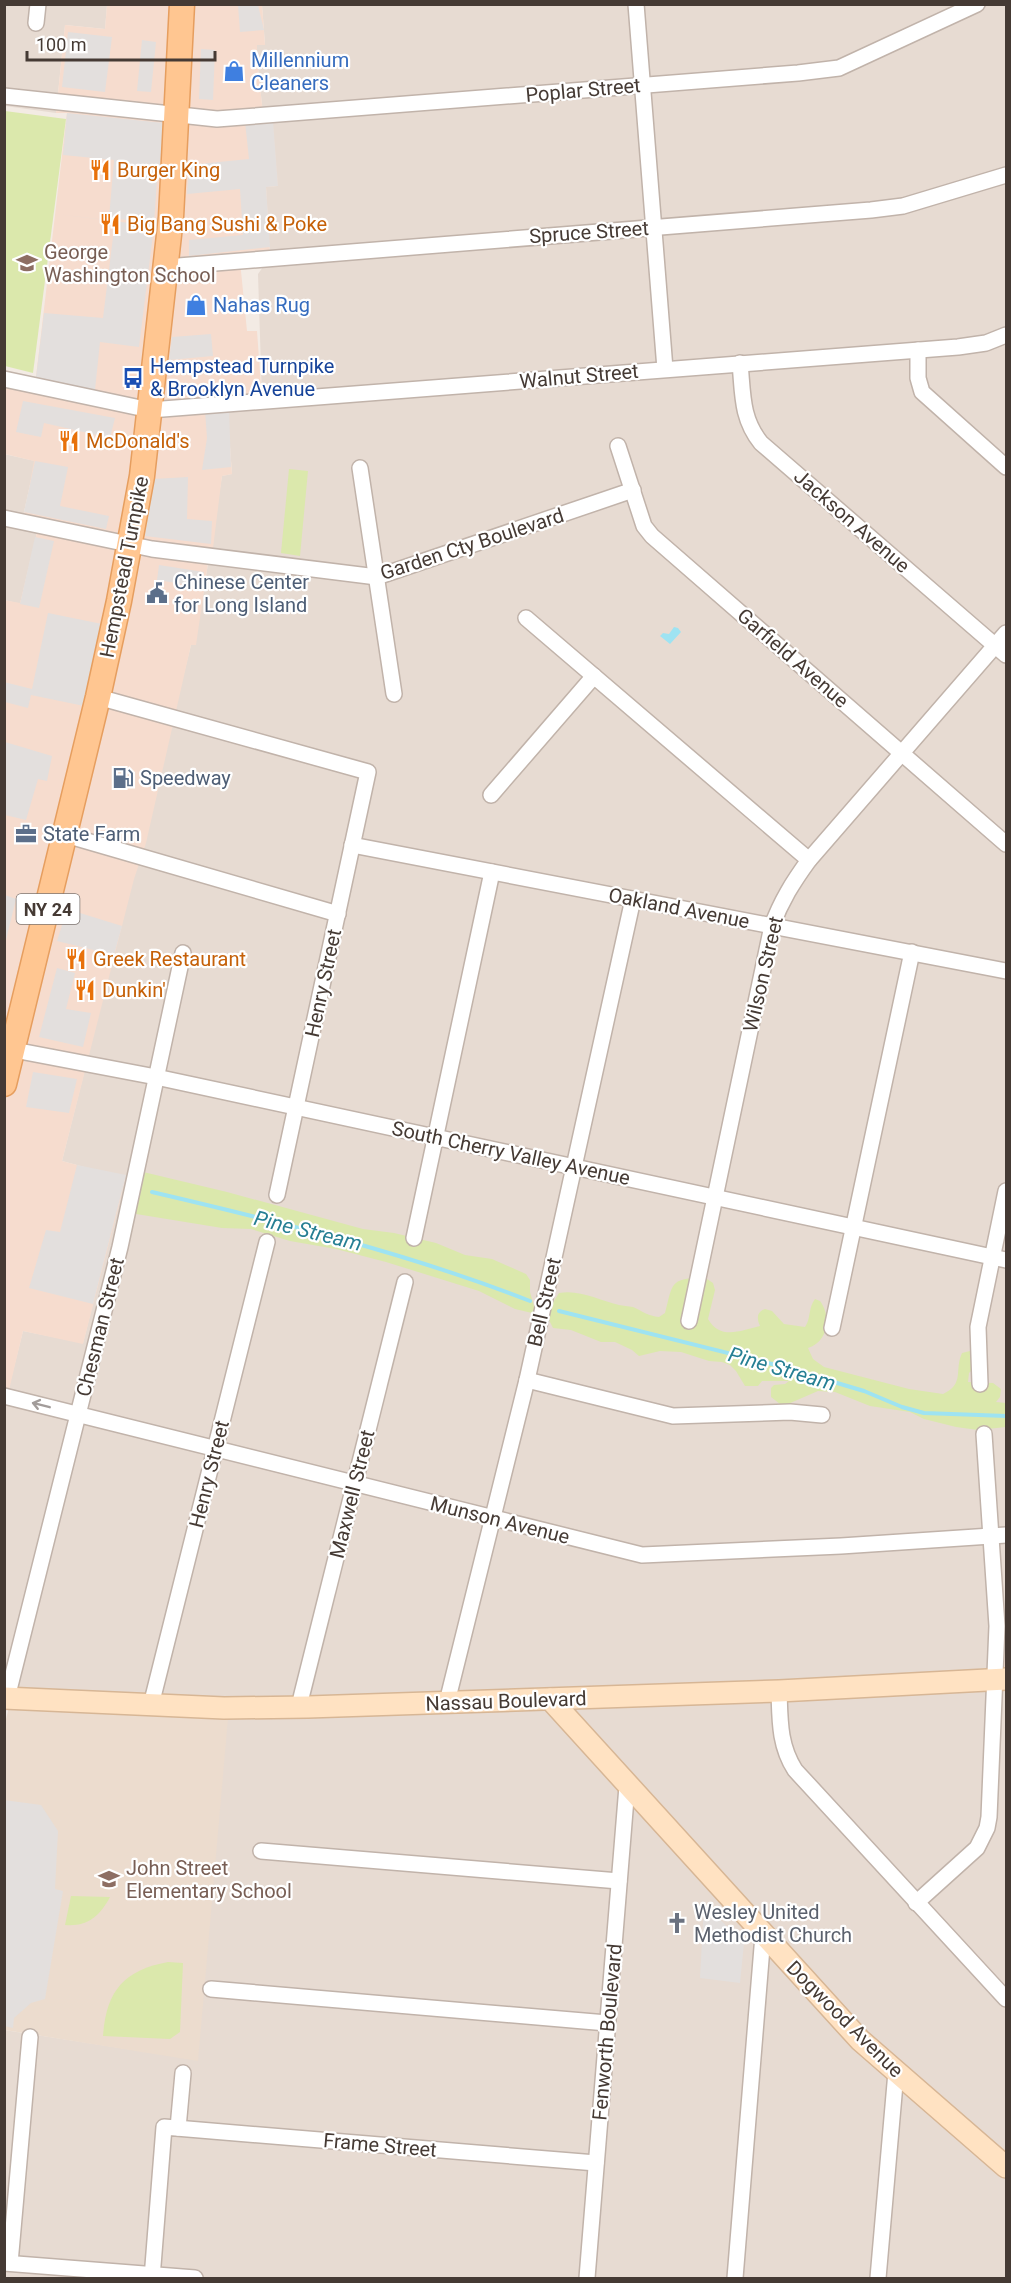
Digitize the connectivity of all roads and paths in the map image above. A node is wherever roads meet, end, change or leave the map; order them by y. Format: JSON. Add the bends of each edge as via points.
{"nodes":[{"id":1,"x":38,"y":4,"type":"edge"},
{"id":2,"x":182,"y":4,"type":"edge"},
{"id":3,"x":636,"y":4,"type":"edge"},
{"id":4,"x":977,"y":4,"type":"edge"},
{"id":5,"x":36,"y":23,"type":"dead end"},
{"id":6,"x":642,"y":85,"type":"junction"},
{"id":7,"x":4,"y":96,"type":"edge"},
{"id":8,"x":177,"y":114,"type":"junction"},
{"id":9,"x":1006,"y":175,"type":"edge"},
{"id":10,"x":654,"y":227,"type":"junction"},
{"id":11,"x":166,"y":267,"type":"junction"},
{"id":12,"x":1006,"y":335,"type":"edge"},
{"id":13,"x":918,"y":350,"type":"junction"},
{"id":14,"x":740,"y":363,"type":"junction"},
{"id":15,"x":665,"y":369,"type":"junction"},
{"id":16,"x":4,"y":379,"type":"edge"},
{"id":17,"x":150,"y":410,"type":"junction"},
{"id":18,"x":618,"y":446,"type":"dead end"},
{"id":19,"x":1006,"y":467,"type":"edge"},
{"id":20,"x":360,"y":468,"type":"dead end"},
{"id":21,"x":633,"y":490,"type":"junction"},
{"id":22,"x":4,"y":518,"type":"edge"},
{"id":23,"x":129,"y":544,"type":"junction"},
{"id":24,"x":377,"y":577,"type":"junction"},
{"id":25,"x":526,"y":618,"type":"dead end"},
{"id":26,"x":1006,"y":633,"type":"edge"},
{"id":27,"x":1001,"y":650,"type":"edge"},
{"id":28,"x":594,"y":675,"type":"junction"},
{"id":29,"x":394,"y":694,"type":"dead end"},
{"id":30,"x":98,"y":697,"type":"junction"},
{"id":31,"x":902,"y":754,"type":"junction"},
{"id":32,"x":491,"y":795,"type":"dead end"},
{"id":33,"x":66,"y":835,"type":"junction"},
{"id":34,"x":1006,"y":843,"type":"edge"},
{"id":35,"x":352,"y":845,"type":"junction"},
{"id":36,"x":809,"y":860,"type":"junction"},
{"id":37,"x":492,"y":872,"type":"junction"},
{"id":38,"x":633,"y":899,"type":"junction"},
{"id":39,"x":338,"y":914,"type":"junction"},
{"id":40,"x":772,"y":926,"type":"junction"},
{"id":41,"x":912,"y":952,"type":"junction"},
{"id":42,"x":183,"y":954,"type":"dead end"},
{"id":43,"x":1006,"y":971,"type":"edge"},
{"id":44,"x":9,"y":1050,"type":"edge"},
{"id":45,"x":156,"y":1077,"type":"junction"},
{"id":46,"x":4,"y":1084,"type":"edge"},
{"id":47,"x":296,"y":1107,"type":"junction"},
{"id":48,"x":435,"y":1137,"type":"junction"},
{"id":49,"x":575,"y":1167,"type":"junction"},
{"id":50,"x":1006,"y":1191,"type":"edge"},
{"id":51,"x":277,"y":1195,"type":"dead end"},
{"id":52,"x":714,"y":1197,"type":"junction"},
{"id":53,"x":853,"y":1227,"type":"junction"},
{"id":54,"x":414,"y":1238,"type":"dead end"},
{"id":55,"x":267,"y":1242,"type":"dead end"},
{"id":56,"x":999,"y":1258,"type":"edge"},
{"id":57,"x":405,"y":1282,"type":"dead end"},
{"id":58,"x":689,"y":1321,"type":"dead end"},
{"id":59,"x":832,"y":1328,"type":"dead end"},
{"id":60,"x":527,"y":1380,"type":"junction"},
{"id":61,"x":980,"y":1384,"type":"dead end"},
{"id":62,"x":4,"y":1396,"type":"edge"},
{"id":63,"x":78,"y":1415,"type":"junction"},
{"id":64,"x":822,"y":1415,"type":"dead end"},
{"id":65,"x":984,"y":1434,"type":"dead end"},
{"id":66,"x":216,"y":1449,"type":"junction"},
{"id":67,"x":354,"y":1484,"type":"junction"},
{"id":68,"x":492,"y":1518,"type":"junction"},
{"id":69,"x":999,"y":1535,"type":"edge"},
{"id":70,"x":1001,"y":1679,"type":"edge"},
{"id":71,"x":779,"y":1691,"type":"junction"},
{"id":72,"x":6,"y":1698,"type":"edge"},
{"id":73,"x":550,"y":1699,"type":"junction"},
{"id":74,"x":447,"y":1702,"type":"junction"},
{"id":75,"x":151,"y":1705,"type":"junction"},
{"id":76,"x":299,"y":1707,"type":"junction"},
{"id":77,"x":627,"y":1786,"type":"junction"},
{"id":78,"x":261,"y":1851,"type":"dead end"},
{"id":79,"x":619,"y":1881,"type":"junction"},
{"id":80,"x":916,"y":1903,"type":"junction"},
{"id":81,"x":763,"y":1935,"type":"junction"},
{"id":82,"x":211,"y":1989,"type":"dead end"},
{"id":83,"x":1006,"y":1999,"type":"edge"},
{"id":84,"x":607,"y":2023,"type":"junction"},
{"id":85,"x":30,"y":2037,"type":"dead end"},
{"id":86,"x":896,"y":2072,"type":"junction"},
{"id":87,"x":183,"y":2073,"type":"dead end"},
{"id":88,"x":171,"y":2127,"type":"junction"},
{"id":89,"x":596,"y":2163,"type":"junction"},
{"id":90,"x":1006,"y":2168,"type":"edge"},
{"id":91,"x":7,"y":2263,"type":"edge"},
{"id":92,"x":153,"y":2277,"type":"edge"},
{"id":93,"x":195,"y":2278,"type":"edge"},
{"id":94,"x":587,"y":2278,"type":"edge"},
{"id":95,"x":735,"y":2278,"type":"edge"},
{"id":96,"x":878,"y":2278,"type":"edge"}],
"edges":[{"from":1,"to":5,"type":"street"},
{"from":2,"to":8,"type":"main road","name":"Hempstead Turnpike","number":"NY 24"},
{"from":3,"to":6,"type":"street"},
{"from":4,"to":6,"type":"street","name":"Poplar Street","via":[[839,68]]},
{"from":6,"to":8,"type":"street","name":"Poplar Street","via":[[217,119]]},
{"from":6,"to":10,"type":"street"},
{"from":7,"to":8,"type":"street","name":"Poplar Street"},
{"from":8,"to":11,"type":"main road","name":"Hempstead Turnpike","number":"NY 24"},
{"from":9,"to":10,"type":"street","name":"Spruce Street","via":[[903,206]]},
{"from":10,"to":11,"type":"street","name":"Spruce Street"},
{"from":10,"to":15,"type":"street"},
{"from":11,"to":17,"type":"main road","name":"Hempstead Turnpike","number":"NY 24"},
{"from":12,"to":13,"type":"street","name":"Walnut Street","via":[[986,343]]},
{"from":13,"to":14,"type":"street","name":"Walnut Street"},
{"from":13,"to":19,"type":"street","via":[[922,392]]},
{"from":14,"to":15,"type":"street","name":"Walnut Street"},
{"from":14,"to":27,"type":"street","name":"Jackson Avenue","via":[[744,412],[761,443]]},
{"from":15,"to":17,"type":"street","name":"Walnut Street"},
{"from":16,"to":17,"type":"street","name":"Walnut Street"},
{"from":17,"to":23,"type":"main road","name":"Hempstead Turnpike","number":"NY 24"},
{"from":18,"to":21,"type":"street","name":"Garfield Avenue"},
{"from":20,"to":24,"type":"street"},
{"from":21,"to":24,"type":"street","name":"Garden Cty Boulevard"},
{"from":21,"to":31,"type":"street","name":"Garfield Avenue","via":[[652,536]]},
{"from":22,"to":23,"type":"street","name":"Garden Cty Boulevard"},
{"from":23,"to":24,"type":"street","name":"Garden Cty Boulevard","via":[[195,556]]},
{"from":23,"to":30,"type":"main road","name":"Hempstead Turnpike","number":"NY 24"},
{"from":24,"to":29,"type":"street"},
{"from":25,"to":28,"type":"street"},
{"from":26,"to":27,"type":"street","name":"Wilson Street"},
{"from":27,"to":31,"type":"street","name":"Wilson Street"},
{"from":28,"to":32,"type":"street"},
{"from":28,"to":36,"type":"street"},
{"from":30,"to":33,"type":"main road","name":"Hempstead Turnpike","number":"NY 24"},
{"from":30,"to":35,"type":"street","name":"Henry Street","via":[[368,772]]},
{"from":31,"to":34,"type":"street","name":"Garfield Avenue"},
{"from":31,"to":36,"type":"street","name":"Wilson Street"},
{"from":33,"to":39,"type":"street"},
{"from":33,"to":44,"type":"main road","name":"Hempstead Turnpike","number":"NY 24"},
{"from":35,"to":37,"type":"street","name":"Oakland Avenue"},
{"from":35,"to":39,"type":"street","name":"Henry Street"},
{"from":36,"to":40,"type":"street","name":"Wilson Street","via":[[788,890]]},
{"from":37,"to":38,"type":"street","name":"Oakland Avenue"},
{"from":37,"to":48,"type":"street"},
{"from":38,"to":40,"type":"street","name":"Oakland Avenue"},
{"from":38,"to":49,"type":"street","name":"Bell Street"},
{"from":39,"to":47,"type":"street","name":"Henry Street"},
{"from":40,"to":41,"type":"street","name":"Oakland Avenue"},
{"from":40,"to":52,"type":"street","name":"Wilson Street"},
{"from":41,"to":43,"type":"street","name":"Oakland Avenue"},
{"from":41,"to":53,"type":"street"},
{"from":42,"to":45,"type":"street","name":"Chesman Street"},
{"from":44,"to":45,"type":"street","name":"South Cherry Valley Avenue"},
{"from":44,"to":46,"type":"main road","name":"Hempstead Turnpike","number":"NY 24"},
{"from":45,"to":47,"type":"street","name":"South Cherry Valley Avenue"},
{"from":45,"to":63,"type":"street","name":"Chesman Street","via":[[120,1247]]},
{"from":47,"to":48,"type":"street","name":"South Cherry Valley Avenue"},
{"from":47,"to":51,"type":"street","name":"Henry Street"},
{"from":48,"to":49,"type":"street","name":"South Cherry Valley Avenue"},
{"from":48,"to":54,"type":"street"},
{"from":49,"to":52,"type":"street","name":"South Cherry Valley Avenue"},
{"from":49,"to":60,"type":"street","name":"Bell Street"},
{"from":50,"to":56,"type":"street"},
{"from":52,"to":53,"type":"street","name":"South Cherry Valley Avenue"},
{"from":52,"to":58,"type":"street","name":"Wilson Street"},
{"from":53,"to":56,"type":"street","name":"South Cherry Valley Avenue"},
{"from":53,"to":59,"type":"street"},
{"from":55,"to":66,"type":"street","name":"Henry Street"},
{"from":56,"to":61,"type":"street","via":[[978,1327]]},
{"from":57,"to":67,"type":"street","name":"Maxwell Street"},
{"from":60,"to":64,"type":"street","via":[[673,1416],[790,1412]]},
{"from":60,"to":68,"type":"street","name":"Bell Street"},
{"from":63,"to":62,"type":"street","name":"Munson Avenue","one_way":true},
{"from":63,"to":66,"type":"street","name":"Munson Avenue"},
{"from":63,"to":72,"type":"street","name":"Chesman Street"},
{"from":65,"to":69,"type":"street"},
{"from":66,"to":67,"type":"street","name":"Munson Avenue"},
{"from":66,"to":75,"type":"street","name":"Henry Street"},
{"from":67,"to":68,"type":"street","name":"Munson Avenue"},
{"from":67,"to":76,"type":"street","name":"Maxwell Street"},
{"from":68,"to":69,"type":"street","name":"Munson Avenue","via":[[642,1554]]},
{"from":68,"to":74,"type":"street","name":"Bell Street"},
{"from":69,"to":70,"type":"street","via":[[997,1626]]},
{"from":70,"to":71,"type":"main road","name":"Nassau Boulevard"},
{"from":70,"to":80,"type":"street","via":[[987,1828],[977,1848]]},
{"from":71,"to":73,"type":"main road","name":"Nassau Boulevard"},
{"from":71,"to":80,"type":"street","via":[[780,1725],[787,1757],[795,1770]]},
{"from":72,"to":75,"type":"main road","name":"Nassau Boulevard"},
{"from":73,"to":74,"type":"main road","name":"Nassau Boulevard"},
{"from":73,"to":77,"type":"main road","name":"Dogwood Avenue"},
{"from":74,"to":76,"type":"main road","name":"Nassau Boulevard"},
{"from":75,"to":76,"type":"main road","name":"Nassau Boulevard"},
{"from":77,"to":79,"type":"street","name":"Fenworth Boulevard"},
{"from":77,"to":81,"type":"main road","name":"Dogwood Avenue"},
{"from":78,"to":79,"type":"street"},
{"from":79,"to":84,"type":"street","name":"Fenworth Boulevard"},
{"from":80,"to":83,"type":"street"},
{"from":81,"to":86,"type":"main road","name":"Dogwood Avenue","via":[[860,2040]]},
{"from":81,"to":95,"type":"street"},
{"from":82,"to":84,"type":"street"},
{"from":84,"to":89,"type":"street","name":"Fenworth Boulevard"},
{"from":85,"to":91,"type":"street"},
{"from":86,"to":90,"type":"main road","name":"Dogwood Avenue"},
{"from":86,"to":96,"type":"street"},
{"from":87,"to":88,"type":"street"},
{"from":88,"to":89,"type":"street","name":"Frame Street"},
{"from":88,"to":92,"type":"street"},
{"from":89,"to":94,"type":"street","name":"Fenworth Boulevard"},
{"from":91,"to":92,"type":"street"},
{"from":92,"to":93,"type":"street"}]}
